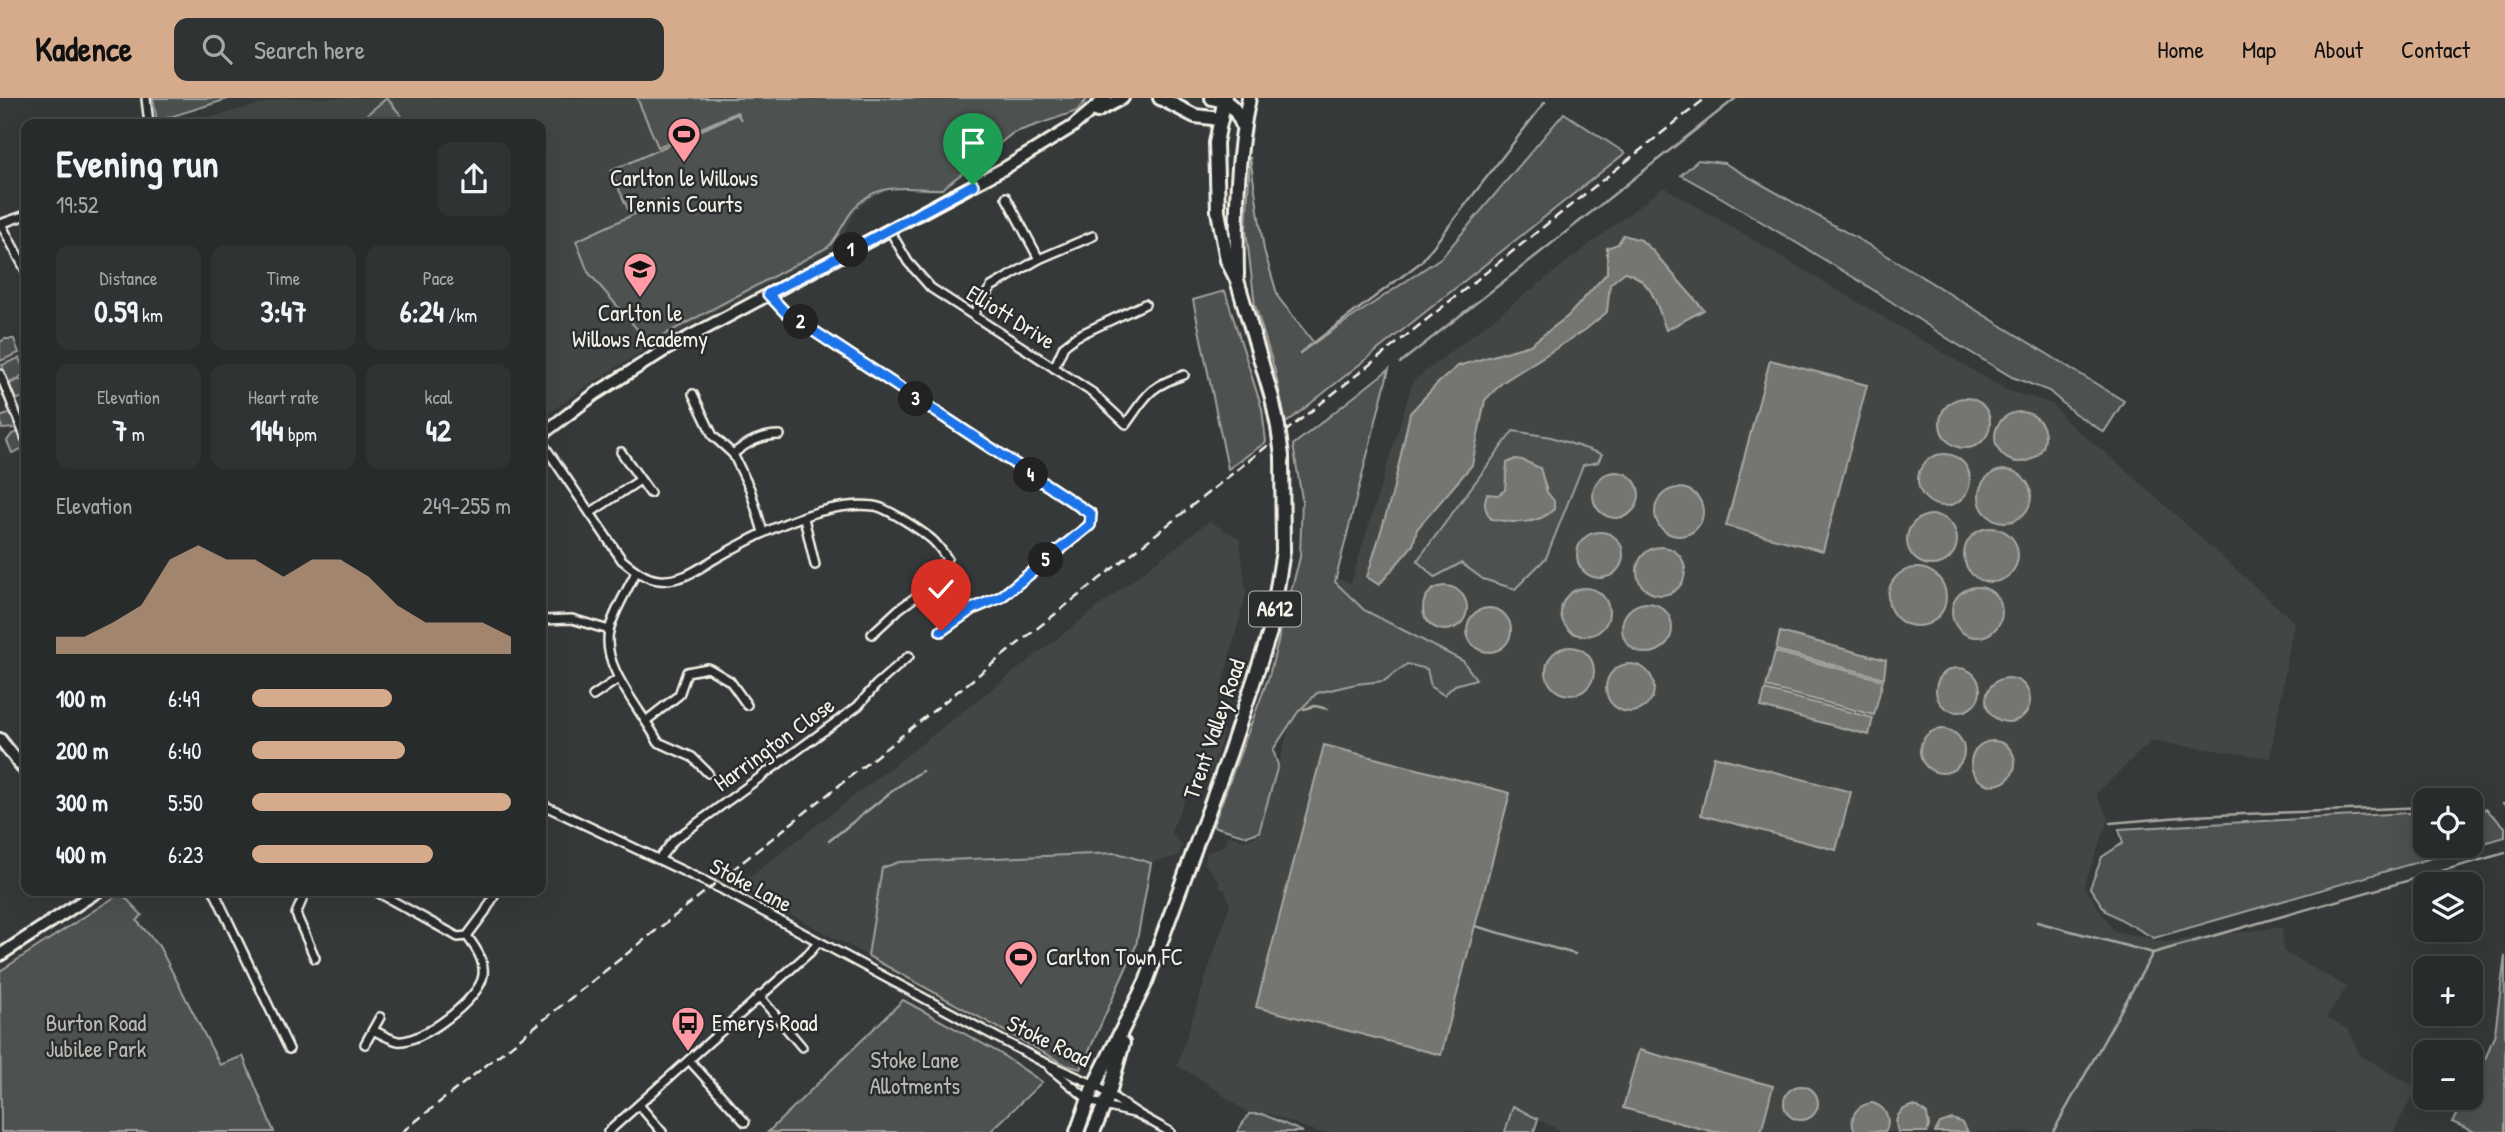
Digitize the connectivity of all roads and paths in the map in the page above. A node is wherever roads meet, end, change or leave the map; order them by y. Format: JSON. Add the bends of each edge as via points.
{"nodes":[{"id":1,"x":146,"y":98,"type":"edge"},
{"id":2,"x":1106,"y":98,"type":"edge"},
{"id":3,"x":1123,"y":98,"type":"edge"},
{"id":4,"x":1160,"y":98,"type":"edge"},
{"id":5,"x":1239,"y":98,"type":"edge"},
{"id":6,"x":1249,"y":98,"type":"edge"},
{"id":7,"x":1221,"y":99,"type":"edge"},
{"id":8,"x":1237,"y":112,"type":"junction"},
{"id":9,"x":1085,"y":118,"type":"junction"},
{"id":10,"x":148,"y":119,"type":"edge"},
{"id":11,"x":1221,"y":119,"type":"junction"},
{"id":12,"x":1243,"y":127,"type":"junction"},
{"id":13,"x":1006,"y":197,"type":"dead end"},
{"id":14,"x":21,"y":217,"type":"edge"},
{"id":15,"x":0,"y":224,"type":"edge"},
{"id":16,"x":889,"y":229,"type":"junction"},
{"id":17,"x":1093,"y":236,"type":"dead end"},
{"id":18,"x":1039,"y":259,"type":"junction"},
{"id":19,"x":21,"y":262,"type":"edge"},
{"id":20,"x":1237,"y":279,"type":"junction"},
{"id":21,"x":768,"y":294,"type":"junction"},
{"id":22,"x":1145,"y":304,"type":"dead end"},
{"id":23,"x":973,"y":315,"type":"junction"},
{"id":24,"x":1054,"y":368,"type":"junction"},
{"id":25,"x":0,"y":374,"type":"edge"},
{"id":26,"x":1184,"y":375,"type":"dead end"},
{"id":27,"x":693,"y":394,"type":"dead end"},
{"id":28,"x":769,"y":424,"type":"dead end"},
{"id":29,"x":21,"y":426,"type":"edge"},
{"id":30,"x":546,"y":431,"type":"edge"},
{"id":31,"x":770,"y":435,"type":"junction"},
{"id":32,"x":780,"y":435,"type":"dead end"},
{"id":33,"x":546,"y":448,"type":"edge"},
{"id":34,"x":621,"y":452,"type":"dead end"},
{"id":35,"x":733,"y":454,"type":"junction"},
{"id":36,"x":640,"y":480,"type":"junction"},
{"id":37,"x":650,"y":493,"type":"dead end"},
{"id":38,"x":590,"y":513,"type":"junction"},
{"id":39,"x":804,"y":518,"type":"junction"},
{"id":40,"x":763,"y":532,"type":"junction"},
{"id":41,"x":816,"y":565,"type":"dead end"},
{"id":42,"x":636,"y":572,"type":"junction"},
{"id":43,"x":546,"y":620,"type":"edge"},
{"id":44,"x":609,"y":630,"type":"junction"},
{"id":45,"x":941,"y":631,"type":"dead end"},
{"id":46,"x":872,"y":634,"type":"dead end"},
{"id":47,"x":909,"y":656,"type":"dead end"},
{"id":48,"x":618,"y":679,"type":"junction"},
{"id":49,"x":593,"y":696,"type":"dead end"},
{"id":50,"x":747,"y":705,"type":"dead end"},
{"id":51,"x":647,"y":720,"type":"junction"},
{"id":52,"x":0,"y":739,"type":"edge"},
{"id":53,"x":21,"y":766,"type":"edge"},
{"id":54,"x":708,"y":773,"type":"dead end"},
{"id":55,"x":546,"y":810,"type":"edge"},
{"id":56,"x":659,"y":859,"type":"junction"},
{"id":57,"x":89,"y":896,"type":"edge"},
{"id":58,"x":216,"y":896,"type":"edge"},
{"id":59,"x":304,"y":896,"type":"edge"},
{"id":60,"x":383,"y":896,"type":"edge"},
{"id":61,"x":494,"y":896,"type":"edge"},
{"id":62,"x":467,"y":936,"type":"junction"},
{"id":63,"x":817,"y":943,"type":"junction"},
{"id":64,"x":0,"y":955,"type":"edge"},
{"id":65,"x":315,"y":958,"type":"dead end"},
{"id":66,"x":759,"y":996,"type":"junction"},
{"id":67,"x":940,"y":1007,"type":"joint"},
{"id":68,"x":380,"y":1017,"type":"dead end"},
{"id":69,"x":1129,"y":1019,"type":"junction"},
{"id":70,"x":373,"y":1030,"type":"junction"},
{"id":71,"x":365,"y":1044,"type":"dead end"},
{"id":72,"x":802,"y":1047,"type":"dead end"},
{"id":73,"x":289,"y":1049,"type":"dead end"},
{"id":74,"x":689,"y":1060,"type":"junction"},
{"id":75,"x":1041,"y":1061,"type":"junction"},
{"id":76,"x":1095,"y":1085,"type":"junction"},
{"id":77,"x":1109,"y":1093,"type":"junction"},
{"id":78,"x":1089,"y":1100,"type":"junction"},
{"id":79,"x":639,"y":1105,"type":"junction"},
{"id":80,"x":1104,"y":1106,"type":"junction"},
{"id":81,"x":1138,"y":1114,"type":"junction"},
{"id":82,"x":745,"y":1122,"type":"dead end"},
{"id":83,"x":608,"y":1132,"type":"edge"},
{"id":84,"x":662,"y":1132,"type":"edge"},
{"id":85,"x":1077,"y":1132,"type":"edge"},
{"id":86,"x":1093,"y":1132,"type":"edge"},
{"id":87,"x":1170,"y":1132,"type":"edge"}],
"edges":[{"from":1,"to":10,"type":"street"},
{"from":2,"to":9,"type":"street"},
{"from":3,"to":9,"type":"street"},
{"from":4,"to":11,"type":"main road","via":[[1195,116]]},
{"from":5,"to":8,"type":"main road"},
{"from":6,"to":12,"type":"main road","name":"Trent Valley Road","number":"A612"},
{"from":7,"to":8,"type":"main road"},
{"from":7,"to":11,"type":"main road","name":"Trent Valley Road","number":"A612"},
{"from":8,"to":11,"type":"main road"},
{"from":8,"to":12,"type":"main road"},
{"from":9,"to":16,"type":"street","via":[[1005,168]]},
{"from":11,"to":20,"type":"main road","name":"Trent Valley Road","number":"A612","via":[[1216,143],[1218,211],[1227,260]]},
{"from":12,"to":20,"type":"main road","name":"Trent Valley Road","number":"A612","via":[[1236,209]]},
{"from":13,"to":18,"type":"street"},
{"from":14,"to":15,"type":"street"},
{"from":15,"to":19,"type":"street"},
{"from":16,"to":21,"type":"street"},
{"from":16,"to":23,"type":"street","name":"Elliott Drive","via":[[908,262],[931,288]]},
{"from":17,"to":18,"type":"street"},
{"from":18,"to":23,"type":"street","via":[[991,287]]},
{"from":20,"to":69,"type":"main road","name":"Trent Valley Road","number":"A612","bridge":true,"via":[[1272,398],[1282,456],[1283,551],[1277,599],[1229,755]]},
{"from":21,"to":30,"type":"street","via":[[665,350]]},
{"from":21,"to":45,"type":"street","via":[[785,312],[1091,514],[1090,525],[1001,597],[972,609]]},
{"from":22,"to":24,"type":"street","via":[[1077,336],[1065,346]]},
{"from":23,"to":24,"type":"street","name":"Elliott Drive"},
{"from":24,"to":26,"type":"street","name":"Elliott Drive","via":[[1093,393],[1126,424],[1148,394],[1163,382]]},
{"from":25,"to":29,"type":"street"},
{"from":27,"to":35,"type":"street","via":[[712,436]]},
{"from":28,"to":31,"type":"street"},
{"from":31,"to":32,"type":"street"},
{"from":31,"to":35,"type":"street","via":[[744,444]]},
{"from":33,"to":38,"type":"street"},
{"from":34,"to":36,"type":"street"},
{"from":35,"to":40,"type":"street"},
{"from":36,"to":37,"type":"street"},
{"from":36,"to":38,"type":"street"},
{"from":38,"to":42,"type":"street","via":[[622,560]]},
{"from":39,"to":40,"type":"street"},
{"from":39,"to":41,"type":"street"},
{"from":39,"to":46,"type":"street","via":[[840,507],[877,506],[932,538],[947,558],[936,582]]},
{"from":40,"to":42,"type":"street","via":[[688,576],[659,580]]},
{"from":42,"to":44,"type":"street"},
{"from":43,"to":44,"type":"street","via":[[572,619]]},
{"from":44,"to":48,"type":"street","via":[[608,652]]},
{"from":47,"to":56,"type":"street","name":"Harrington Close","via":[[858,706],[674,840]]},
{"from":48,"to":49,"type":"street"},
{"from":48,"to":51,"type":"street"},
{"from":50,"to":51,"type":"street","via":[[730,681],[708,668],[687,672],[679,695]]},
{"from":51,"to":54,"type":"street","via":[[658,742],[692,757]]},
{"from":52,"to":53,"type":"street"},
{"from":55,"to":56,"type":"street","name":"Stoke Lane"},
{"from":56,"to":63,"type":"street","name":"Stoke Lane"},
{"from":57,"to":64,"type":"street"},
{"from":58,"to":73,"type":"street"},
{"from":59,"to":65,"type":"street","via":[[296,914]]},
{"from":60,"to":62,"type":"street","via":[[458,937]]},
{"from":61,"to":62,"type":"street"},
{"from":62,"to":70,"type":"street","via":[[484,965],[484,977],[473,996],[413,1040],[397,1041]]},
{"from":63,"to":66,"type":"street"},
{"from":63,"to":67,"type":"street","name":"Stoke Lane"},
{"from":66,"to":72,"type":"street"},
{"from":66,"to":74,"type":"street"},
{"from":67,"to":75,"type":"street","name":"Stoke Road"},
{"from":68,"to":70,"type":"street"},
{"from":69,"to":76,"type":"main road","name":"Trent Valley Road","number":"A612"},
{"from":69,"to":77,"type":"main road","name":"Trent Valley Road","number":"A612"},
{"from":70,"to":71,"type":"street"},
{"from":74,"to":79,"type":"street"},
{"from":74,"to":82,"type":"street"},
{"from":75,"to":76,"type":"street","name":"Stoke Road"},
{"from":75,"to":78,"type":"street"},
{"from":76,"to":77,"type":"street","name":"Stoke Road"},
{"from":76,"to":78,"type":"main road","name":"Trent Valley Road","number":"A612"},
{"from":77,"to":80,"type":"main road","name":"Trent Valley Road","number":"A612"},
{"from":77,"to":81,"type":"street","name":"Stoke Road"},
{"from":78,"to":80,"type":"street"},
{"from":78,"to":85,"type":"main road","name":"Trent Valley Road","number":"A612"},
{"from":79,"to":83,"type":"street"},
{"from":79,"to":84,"type":"street"},
{"from":80,"to":81,"type":"street"},
{"from":80,"to":86,"type":"main road","name":"Trent Valley Road","number":"A612"},
{"from":81,"to":87,"type":"street"}]}
